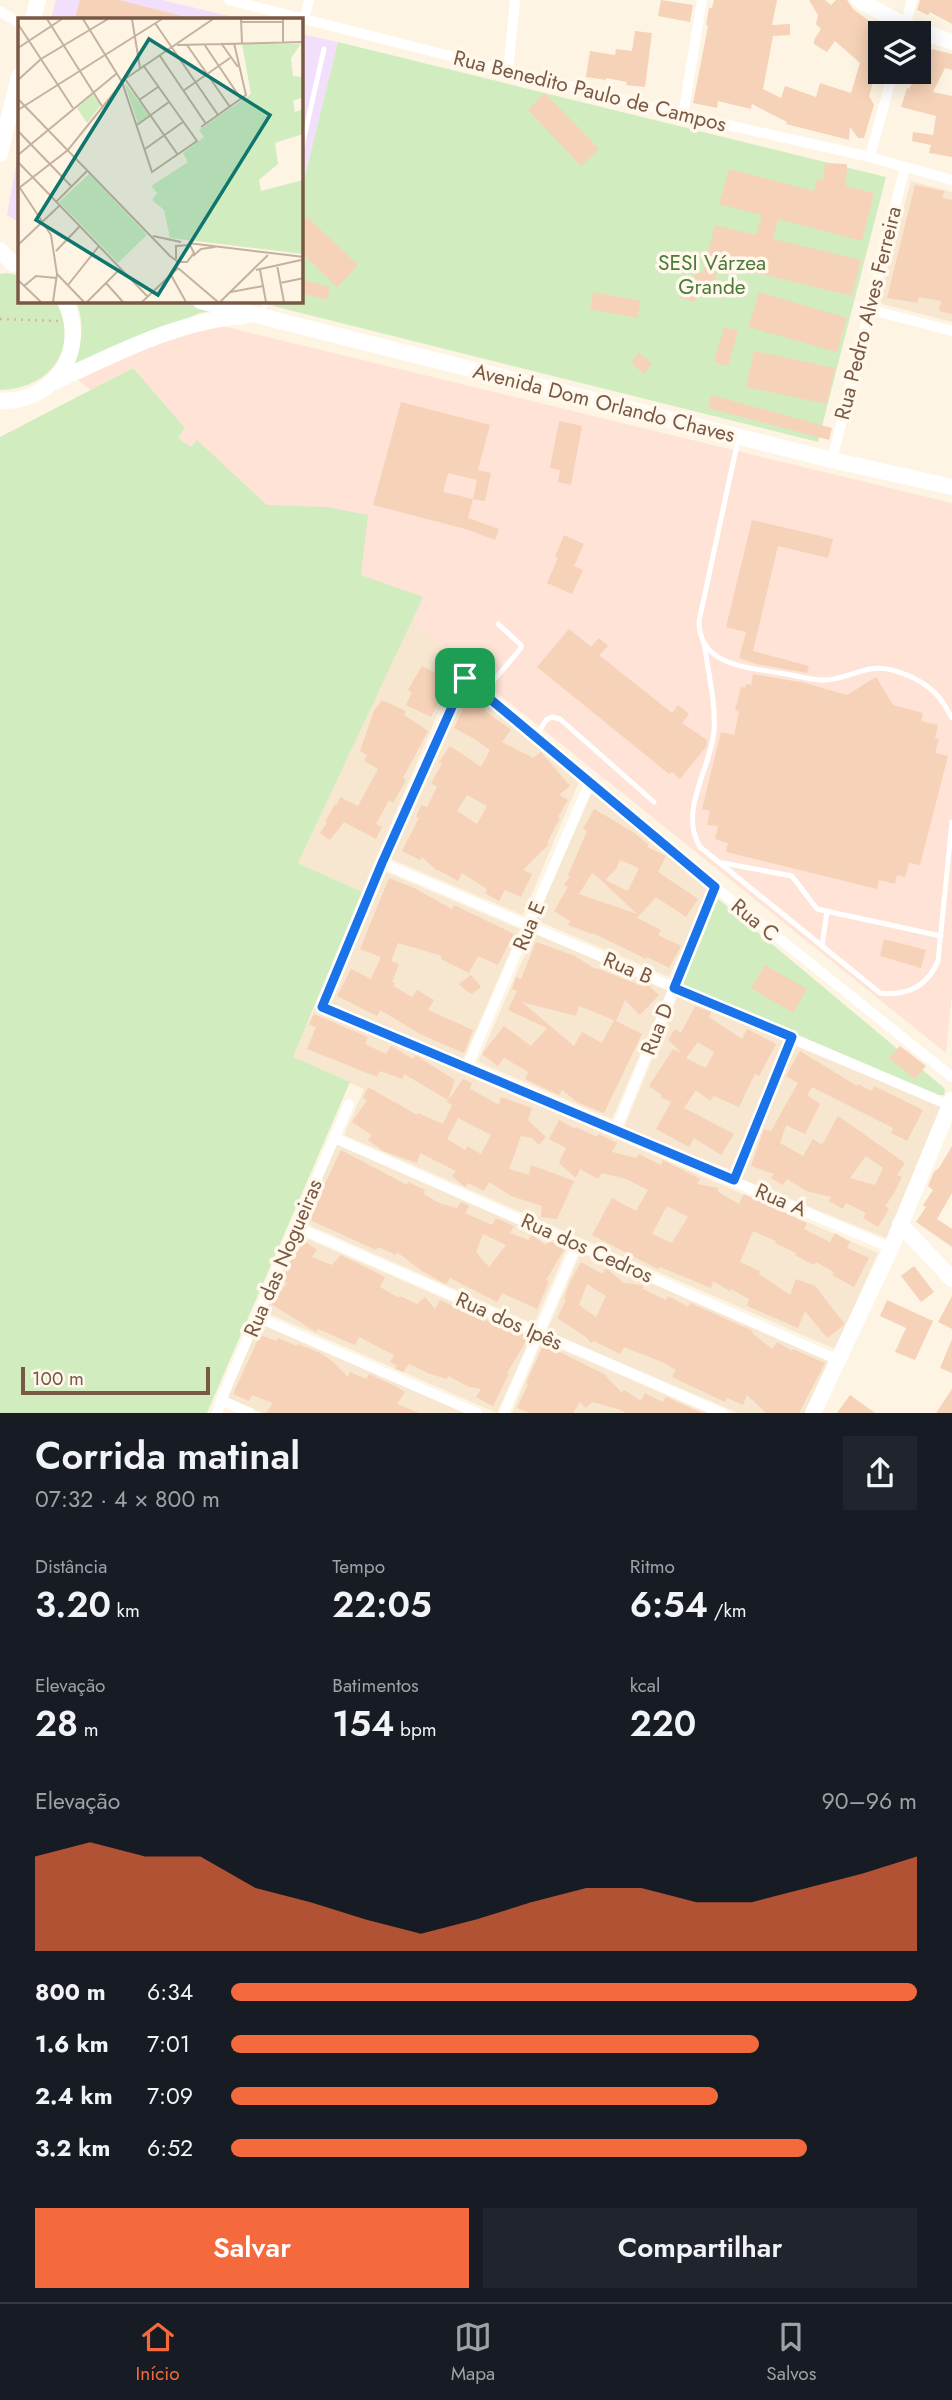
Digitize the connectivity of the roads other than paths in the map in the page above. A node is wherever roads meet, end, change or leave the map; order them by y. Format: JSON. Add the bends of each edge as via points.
{"nodes":[{"id":1,"x":38,"y":0,"type":"edge"},
{"id":2,"x":229,"y":0,"type":"edge"},
{"id":3,"x":309,"y":0,"type":"edge"},
{"id":4,"x":516,"y":0,"type":"edge"},
{"id":5,"x":702,"y":0,"type":"edge"},
{"id":6,"x":859,"y":0,"type":"edge"},
{"id":7,"x":912,"y":0,"type":"edge"},
{"id":8,"x":0,"y":11,"type":"edge"},
{"id":9,"x":33,"y":18,"type":"edge"},
{"id":10,"x":300,"y":18,"type":"edge"},
{"id":11,"x":304,"y":19,"type":"joint"},
{"id":12,"x":892,"y":21,"type":"edge"},
{"id":13,"x":907,"y":21,"type":"edge"},
{"id":14,"x":18,"y":22,"type":"edge"},
{"id":15,"x":931,"y":36,"type":"edge"},
{"id":16,"x":952,"y":42,"type":"edge"},
{"id":17,"x":324,"y":49,"type":"dead end"},
{"id":18,"x":508,"y":71,"type":"junction"},
{"id":19,"x":18,"y":80,"type":"edge"},
{"id":20,"x":890,"y":84,"type":"edge"},
{"id":21,"x":682,"y":115,"type":"junction"},
{"id":22,"x":303,"y":142,"type":"edge"},
{"id":23,"x":0,"y":154,"type":"edge"},
{"id":24,"x":870,"y":157,"type":"junction"},
{"id":25,"x":905,"y":167,"type":"junction"},
{"id":26,"x":952,"y":180,"type":"edge"},
{"id":27,"x":0,"y":250,"type":"edge"},
{"id":28,"x":11,"y":265,"type":"edge"},
{"id":29,"x":66,"y":303,"type":"edge"},
{"id":30,"x":212,"y":303,"type":"edge"},
{"id":31,"x":869,"y":309,"type":"junction"},
{"id":32,"x":262,"y":311,"type":"edge"},
{"id":33,"x":952,"y":331,"type":"edge"},
{"id":34,"x":52,"y":383,"type":"junction"},
{"id":35,"x":5,"y":404,"type":"edge"},
{"id":36,"x":738,"y":436,"type":"junction"},
{"id":37,"x":832,"y":460,"type":"junction"},
{"id":38,"x":952,"y":487,"type":"edge"},
{"id":39,"x":498,"y":624,"type":"dead end"},
{"id":40,"x":704,"y":643,"type":"junction"},
{"id":41,"x":483,"y":693,"type":"junction"},
{"id":42,"x":952,"y":718,"type":"edge"},
{"id":43,"x":536,"y":737,"type":"junction"},
{"id":44,"x":590,"y":782,"type":"junction"},
{"id":45,"x":654,"y":802,"type":"dead end"},
{"id":46,"x":952,"y":822,"type":"edge"},
{"id":47,"x":719,"y":862,"type":"junction"},
{"id":48,"x":382,"y":863,"type":"junction"},
{"id":49,"x":715,"y":887,"type":"junction"},
{"id":50,"x":827,"y":911,"type":"junction"},
{"id":51,"x":530,"y":926,"type":"junction"},
{"id":52,"x":941,"y":936,"type":"junction"},
{"id":53,"x":822,"y":946,"type":"junction"},
{"id":54,"x":674,"y":988,"type":"junction"},
{"id":55,"x":792,"y":1037,"type":"junction"},
{"id":56,"x":466,"y":1069,"type":"junction"},
{"id":57,"x":952,"y":1077,"type":"edge"},
{"id":58,"x":952,"y":1100,"type":"edge"},
{"id":59,"x":349,"y":1104,"type":"dead end"},
{"id":60,"x":951,"y":1106,"type":"edge"},
{"id":61,"x":615,"y":1132,"type":"junction"},
{"id":62,"x":335,"y":1138,"type":"junction"},
{"id":63,"x":734,"y":1180,"type":"junction"},
{"id":64,"x":900,"y":1224,"type":"junction"},
{"id":65,"x":296,"y":1227,"type":"junction"},
{"id":66,"x":577,"y":1244,"type":"junction"},
{"id":67,"x":891,"y":1248,"type":"junction"},
{"id":68,"x":952,"y":1279,"type":"edge"},
{"id":69,"x":257,"y":1317,"type":"junction"},
{"id":70,"x":539,"y":1334,"type":"junction"},
{"id":71,"x":838,"y":1360,"type":"junction"},
{"id":72,"x":221,"y":1400,"type":"junction"},
{"id":73,"x":217,"y":1413,"type":"edge"},
{"id":74,"x":250,"y":1413,"type":"edge"},
{"id":75,"x":477,"y":1413,"type":"edge"},
{"id":76,"x":504,"y":1413,"type":"edge"},
{"id":77,"x":722,"y":1413,"type":"edge"},
{"id":78,"x":813,"y":1413,"type":"edge"}],
"edges":[{"from":1,"to":9,"type":"main road"},
{"from":2,"to":10,"type":"street","name":"Rua Benedito Paulo de Campos"},
{"from":3,"to":11,"type":"street"},
{"from":4,"to":18,"type":"street"},
{"from":5,"to":21,"type":"street"},
{"from":6,"to":12,"type":"main road"},
{"from":7,"to":13,"type":"street"},
{"from":8,"to":14,"type":"street"},
{"from":11,"to":18,"type":"street","name":"Rua Benedito Paulo de Campos"},
{"from":15,"to":16,"type":"main road"},
{"from":17,"to":22,"type":"lane"},
{"from":18,"to":21,"type":"street","name":"Rua Benedito Paulo de Campos"},
{"from":19,"to":23,"type":"main road"},
{"from":20,"to":24,"type":"street"},
{"from":21,"to":24,"type":"street","name":"Rua Benedito Paulo de Campos"},
{"from":24,"to":25,"type":"street","name":"Rua Benedito Paulo de Campos"},
{"from":25,"to":26,"type":"street","name":"Rua Benedito Paulo de Campos"},
{"from":25,"to":31,"type":"street","name":"Rua Pedro Alves Ferreira"},
{"from":27,"to":28,"type":"main road"},
{"from":29,"to":34,"type":"main road","via":[[73,324],[73,345],[66,366]]},
{"from":30,"to":32,"type":"main road","name":"Avenida Dom Orlando Chaves"},
{"from":31,"to":33,"type":"street"},
{"from":31,"to":37,"type":"street","name":"Rua Pedro Alves Ferreira"},
{"from":32,"to":34,"type":"main road","name":"Avenida Dom Orlando Chaves","via":[[203,321],[144,341]]},
{"from":32,"to":36,"type":"main road","name":"Avenida Dom Orlando Chaves"},
{"from":34,"to":35,"type":"main road","name":"Avenida Dom Orlando Chaves","via":[[34,395]]},
{"from":36,"to":37,"type":"main road","name":"Avenida Dom Orlando Chaves"},
{"from":36,"to":40,"type":"lane","via":[[699,621]]},
{"from":37,"to":38,"type":"main road","name":"Avenida Dom Orlando Chaves"},
{"from":39,"to":41,"type":"lane","via":[[521,648]]},
{"from":40,"to":42,"type":"lane","via":[[732,664],[824,681],[872,668],[902,674],[935,692]]},
{"from":40,"to":47,"type":"lane","via":[[714,731],[692,827],[700,847]]},
{"from":41,"to":43,"type":"street","name":"Rua C"},
{"from":41,"to":48,"type":"street","name":"Rua C","via":[[465,678]]},
{"from":43,"to":44,"type":"street","name":"Rua C"},
{"from":43,"to":45,"type":"lane","via":[[546,720],[560,719]]},
{"from":44,"to":49,"type":"street","name":"Rua C"},
{"from":44,"to":51,"type":"street","name":"Rua E"},
{"from":46,"to":52,"type":"lane"},
{"from":47,"to":50,"type":"lane","via":[[792,876],[817,909]]},
{"from":47,"to":53,"type":"lane"},
{"from":48,"to":51,"type":"street","name":"Rua B"},
{"from":48,"to":56,"type":"street","name":"Rua A","via":[[322,1007]]},
{"from":49,"to":54,"type":"street","name":"Rua D"},
{"from":49,"to":57,"type":"street","name":"Rua C"},
{"from":50,"to":52,"type":"lane"},
{"from":50,"to":53,"type":"lane"},
{"from":51,"to":54,"type":"street","name":"Rua B"},
{"from":51,"to":56,"type":"street","name":"Rua E"},
{"from":52,"to":53,"type":"lane","via":[[932,975],[909,992],[894,995],[880,993]]},
{"from":54,"to":55,"type":"street","name":"Rua B"},
{"from":54,"to":61,"type":"street","name":"Rua D"},
{"from":55,"to":60,"type":"street","name":"Rua B"},
{"from":55,"to":63,"type":"street"},
{"from":56,"to":61,"type":"street","name":"Rua A"},
{"from":58,"to":60,"type":"main road"},
{"from":59,"to":62,"type":"street","name":"Rua das Nogueiras"},
{"from":60,"to":64,"type":"main road"},
{"from":61,"to":63,"type":"street","name":"Rua A"},
{"from":62,"to":65,"type":"street","name":"Rua das Nogueiras"},
{"from":62,"to":66,"type":"street","name":"Rua dos Cedros"},
{"from":63,"to":67,"type":"street","name":"Rua A"},
{"from":64,"to":67,"type":"main road"},
{"from":64,"to":68,"type":"main road"},
{"from":65,"to":69,"type":"street","name":"Rua das Nogueiras"},
{"from":65,"to":70,"type":"street","name":"Rua dos Ipês"},
{"from":66,"to":70,"type":"street"},
{"from":66,"to":71,"type":"street","name":"Rua dos Cedros"},
{"from":67,"to":71,"type":"main road"},
{"from":69,"to":72,"type":"street","name":"Rua das Nogueiras"},
{"from":69,"to":75,"type":"street"},
{"from":70,"to":76,"type":"street"},
{"from":70,"to":77,"type":"street","name":"Rua dos Ipês"},
{"from":71,"to":78,"type":"main road"},
{"from":72,"to":73,"type":"street","name":"Rua das Nogueiras"},
{"from":72,"to":74,"type":"street"}]}
